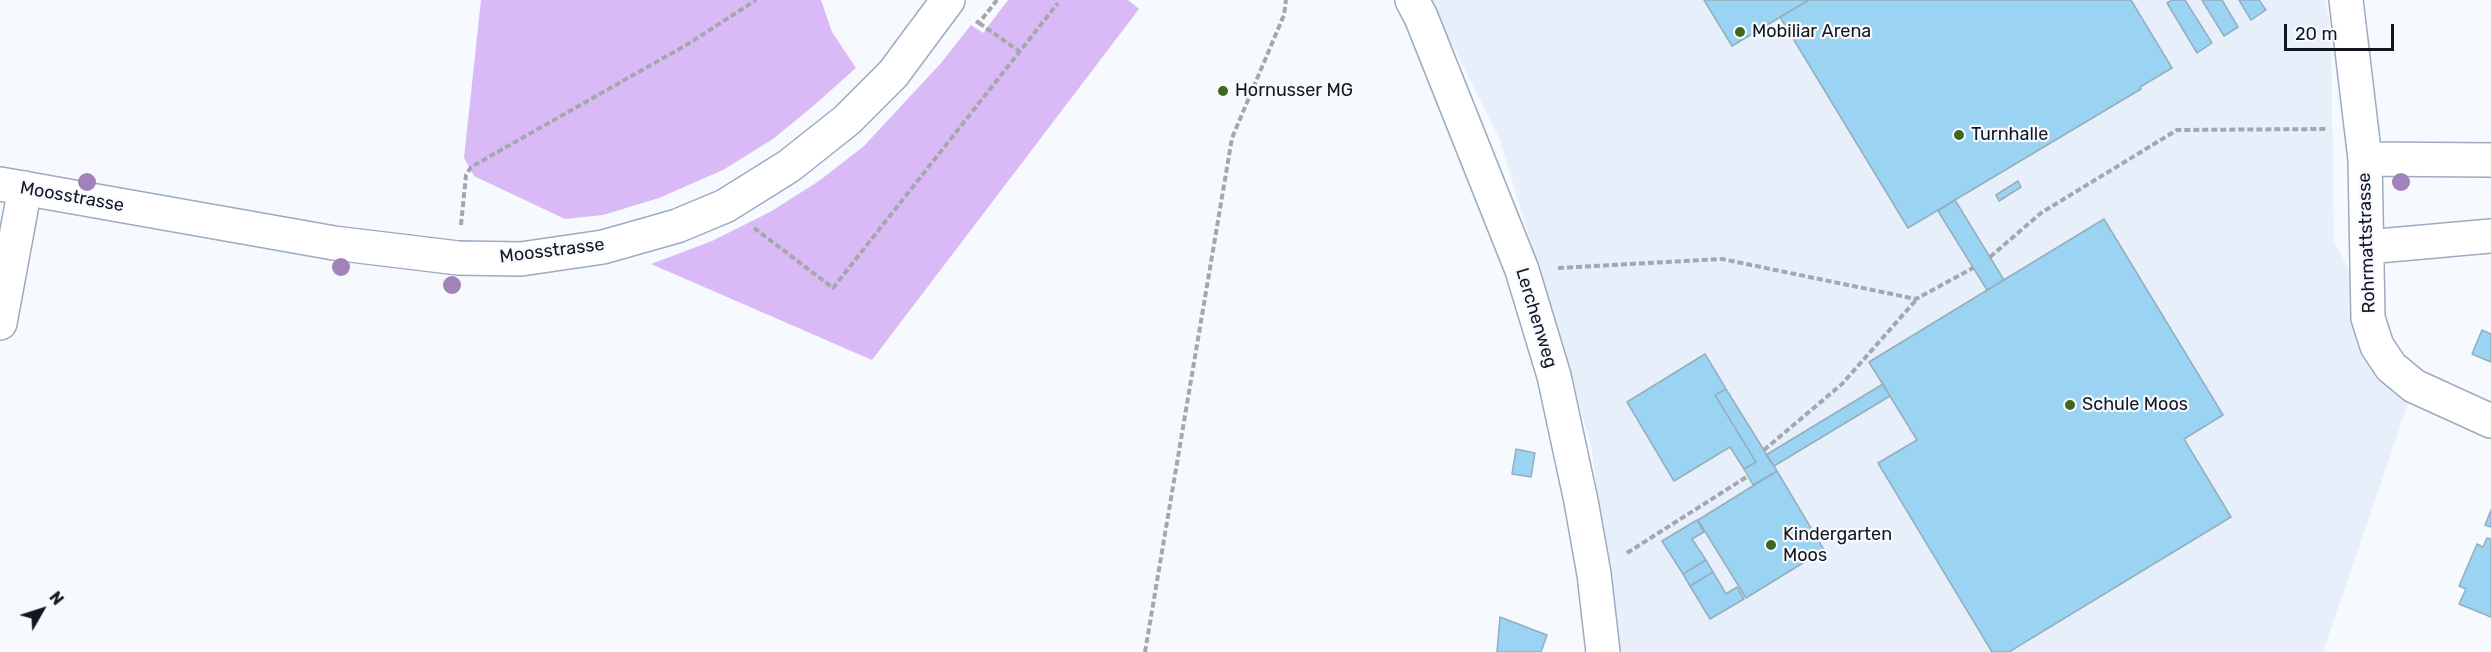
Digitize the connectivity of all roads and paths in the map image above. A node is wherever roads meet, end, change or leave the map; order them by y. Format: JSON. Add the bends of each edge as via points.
{"nodes":[{"id":1,"x":756,"y":0,"type":"edge"},
{"id":2,"x":948,"y":0,"type":"edge"},
{"id":3,"x":1286,"y":0,"type":"edge"},
{"id":4,"x":1412,"y":0,"type":"edge"},
{"id":5,"x":2346,"y":0,"type":"edge"},
{"id":6,"x":1058,"y":3,"type":"dead end"},
{"id":7,"x":979,"y":23,"type":"dead end"},
{"id":8,"x":1019,"y":51,"type":"junction"},
{"id":9,"x":2363,"y":144,"type":"junction"},
{"id":10,"x":2491,"y":160,"type":"edge"},
{"id":11,"x":13,"y":186,"type":"edge"},
{"id":12,"x":725,"y":206,"type":"junction"},
{"id":13,"x":2491,"y":236,"type":"edge"},
{"id":14,"x":2367,"y":247,"type":"junction"},
{"id":15,"x":1990,"y":257,"type":"dead end"},
{"id":16,"x":458,"y":258,"type":"junction"},
{"id":17,"x":1973,"y":268,"type":"dead end"},
{"id":18,"x":1522,"y":270,"type":"junction"},
{"id":19,"x":1916,"y":299,"type":"junction"},
{"id":20,"x":0,"y":323,"type":"edge"},
{"id":21,"x":2491,"y":421,"type":"edge"},
{"id":22,"x":1764,"y":450,"type":"dead end"},
{"id":23,"x":1748,"y":476,"type":"dead end"},
{"id":24,"x":1594,"y":574,"type":"junction"},
{"id":25,"x":1145,"y":652,"type":"edge"},
{"id":26,"x":1603,"y":652,"type":"edge"}],
"edges":[{"from":1,"to":16,"type":"path","via":[[688,44],[471,167],[466,175]]},
{"from":2,"to":12,"type":"street","name":"Moosstrasse","via":[[893,74],[847,120],[789,166]]},
{"from":3,"to":25,"type":"path","via":[[1284,15],[1232,138]]},
{"from":4,"to":18,"type":"street","name":"Lerchenweg"},
{"from":5,"to":9,"type":"street","name":"Rohrmattstrasse"},
{"from":6,"to":8,"type":"path"},
{"from":7,"to":8,"type":"path"},
{"from":8,"to":12,"type":"path","via":[[833,288]]},
{"from":9,"to":10,"type":"street"},
{"from":9,"to":14,"type":"street","name":"Rohrmattstrasse"},
{"from":9,"to":15,"type":"path","via":[[2176,130],[2041,213]]},
{"from":11,"to":16,"type":"street","name":"Moosstrasse","via":[[334,243]]},
{"from":11,"to":20,"type":"street"},
{"from":12,"to":16,"type":"street","name":"Moosstrasse","via":[[677,226],[603,247],[520,259]]},
{"from":13,"to":14,"type":"street"},
{"from":14,"to":21,"type":"street","name":"Rohrmattstrasse","via":[[2368,318],[2377,346],[2391,367],[2414,386]]},
{"from":17,"to":19,"type":"path"},
{"from":18,"to":19,"type":"path","via":[[1722,259]]},
{"from":18,"to":24,"type":"street","name":"Lerchenweg","via":[[1557,387]]},
{"from":19,"to":22,"type":"path","via":[[1842,384]]},
{"from":23,"to":24,"type":"path"},
{"from":24,"to":26,"type":"street","name":"Lerchenweg"}]}
